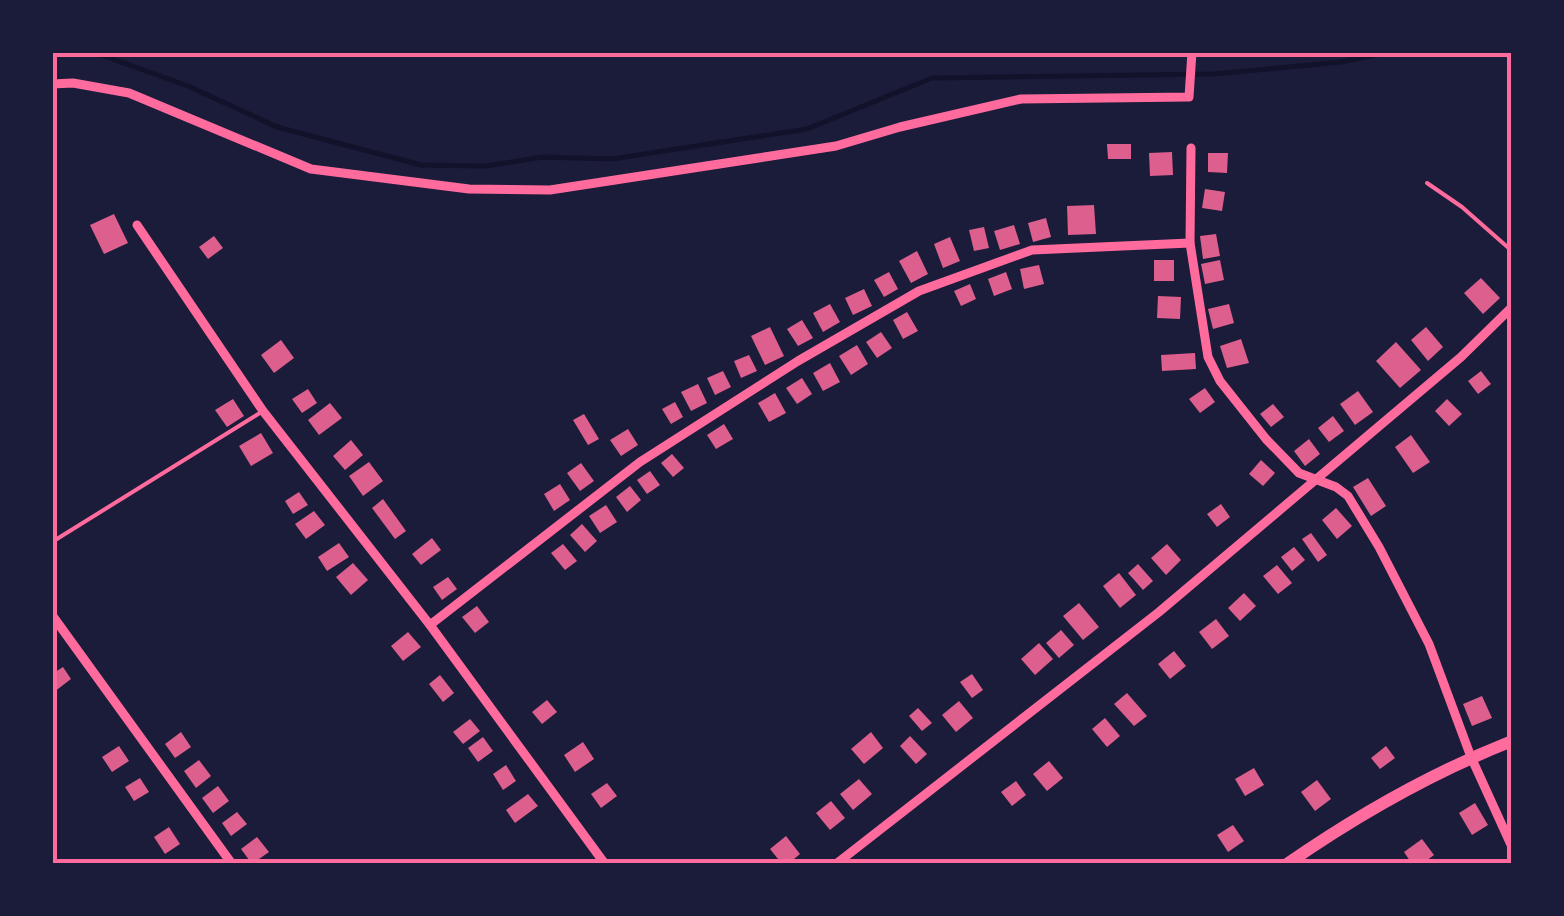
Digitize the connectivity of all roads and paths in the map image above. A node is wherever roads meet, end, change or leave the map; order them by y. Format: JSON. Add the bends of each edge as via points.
{"nodes":[{"id":1,"x":1192,"y":52,"type":"edge"},
{"id":2,"x":52,"y":84,"type":"edge"},
{"id":3,"x":1191,"y":148,"type":"dead end"},
{"id":4,"x":1428,"y":183,"type":"dead end"},
{"id":5,"x":136,"y":226,"type":"dead end"},
{"id":6,"x":1190,"y":242,"type":"junction"},
{"id":7,"x":1512,"y":251,"type":"edge"},
{"id":8,"x":1512,"y":307,"type":"edge"},
{"id":9,"x":262,"y":412,"type":"junction"},
{"id":10,"x":1317,"y":480,"type":"junction"},
{"id":11,"x":52,"y":542,"type":"edge"},
{"id":12,"x":52,"y":615,"type":"edge"},
{"id":13,"x":430,"y":625,"type":"junction"},
{"id":14,"x":1512,"y":742,"type":"edge"},
{"id":15,"x":1471,"y":757,"type":"junction"},
{"id":16,"x":1512,"y":847,"type":"edge"},
{"id":17,"x":232,"y":864,"type":"edge"},
{"id":18,"x":605,"y":864,"type":"edge"},
{"id":19,"x":836,"y":864,"type":"edge"},
{"id":20,"x":1288,"y":864,"type":"edge"}],
"edges":[{"from":1,"to":2,"type":"street","via":[[1189,97],[1021,99],[836,146],[550,190],[469,188],[311,169],[130,93]]},
{"from":3,"to":6,"type":"street"},
{"from":4,"to":7,"type":"lane"},
{"from":5,"to":9,"type":"street"},
{"from":6,"to":10,"type":"street","via":[[1208,357],[1220,380],[1299,473]]},
{"from":6,"to":13,"type":"street","via":[[1032,250],[919,291],[640,462]]},
{"from":8,"to":10,"type":"street"},
{"from":9,"to":11,"type":"lane"},
{"from":9,"to":13,"type":"street"},
{"from":10,"to":15,"type":"street","via":[[1348,496],[1379,546],[1429,644]]},
{"from":10,"to":19,"type":"street"},
{"from":12,"to":17,"type":"street"},
{"from":13,"to":18,"type":"street"},
{"from":14,"to":15,"type":"main road"},
{"from":15,"to":16,"type":"street"},
{"from":15,"to":20,"type":"main road","via":[[1356,816]]}]}
